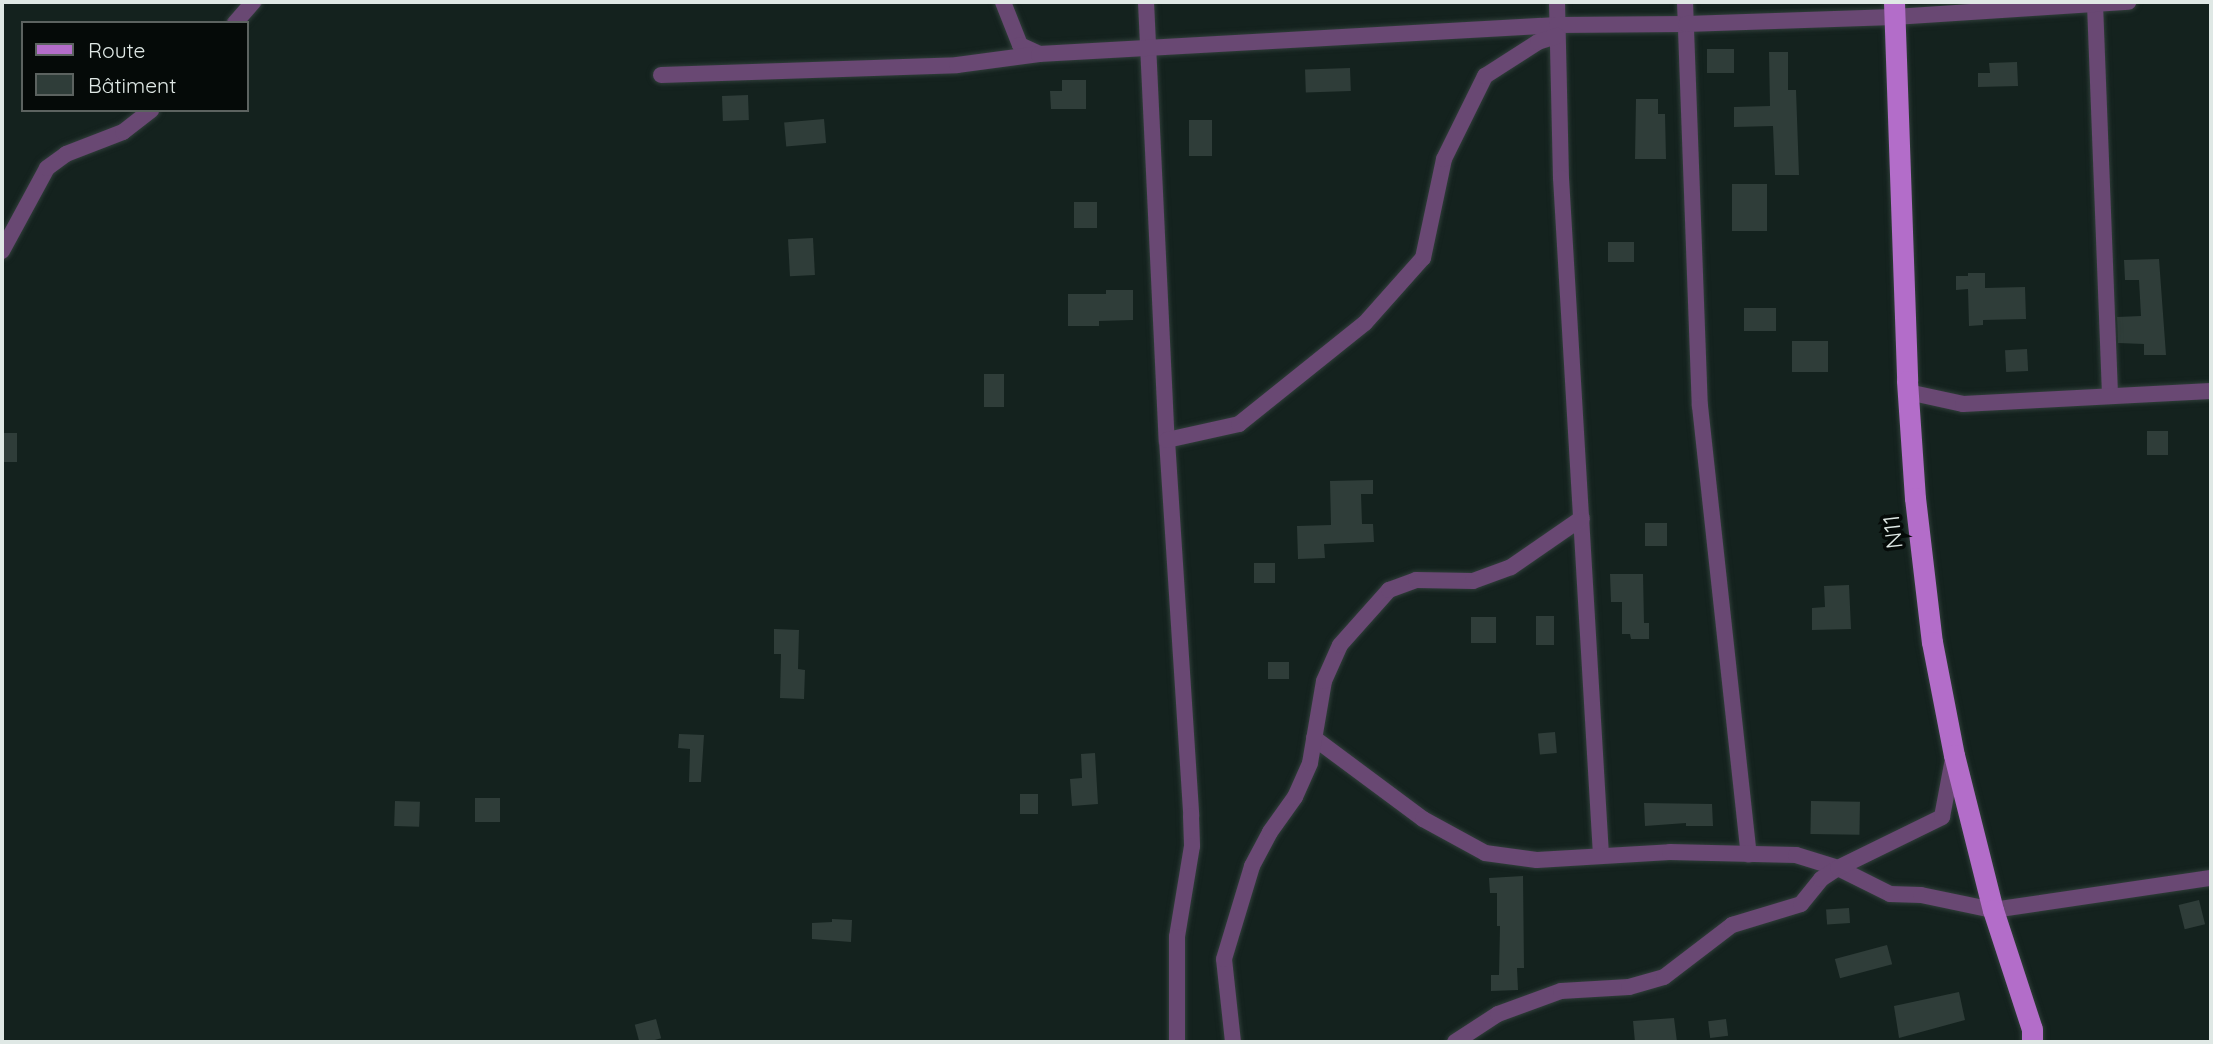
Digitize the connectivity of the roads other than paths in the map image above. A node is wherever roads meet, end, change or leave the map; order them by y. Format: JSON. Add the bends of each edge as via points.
{"nodes":[{"id":1,"x":253,"y":2,"type":"edge"},
{"id":2,"x":1003,"y":2,"type":"edge"},
{"id":3,"x":1146,"y":2,"type":"edge"},
{"id":4,"x":1557,"y":2,"type":"edge"},
{"id":5,"x":1685,"y":2,"type":"edge"},
{"id":6,"x":2129,"y":2,"type":"edge"},
{"id":7,"x":2095,"y":4,"type":"junction"},
{"id":8,"x":1894,"y":9,"type":"edge"},
{"id":9,"x":237,"y":21,"type":"edge"},
{"id":10,"x":1686,"y":24,"type":"junction"},
{"id":11,"x":1558,"y":30,"type":"junction"},
{"id":12,"x":1146,"y":48,"type":"junction"},
{"id":13,"x":1039,"y":54,"type":"junction"},
{"id":14,"x":661,"y":75,"type":"dead end"},
{"id":15,"x":148,"y":112,"type":"edge"},
{"id":16,"x":2,"y":251,"type":"edge"},
{"id":17,"x":2211,"y":391,"type":"edge"},
{"id":18,"x":1908,"y":392,"type":"junction"},
{"id":19,"x":2110,"y":396,"type":"junction"},
{"id":20,"x":1167,"y":440,"type":"junction"},
{"id":21,"x":1582,"y":517,"type":"junction"},
{"id":22,"x":1314,"y":738,"type":"junction"},
{"id":23,"x":1954,"y":755,"type":"junction"},
{"id":24,"x":1749,"y":854,"type":"junction"},
{"id":25,"x":1601,"y":856,"type":"junction"},
{"id":26,"x":1838,"y":868,"type":"junction"},
{"id":27,"x":2211,"y":878,"type":"edge"},
{"id":28,"x":1993,"y":910,"type":"junction"},
{"id":29,"x":2031,"y":1038,"type":"edge"},
{"id":30,"x":1177,"y":1042,"type":"edge"},
{"id":31,"x":1233,"y":1042,"type":"edge"},
{"id":32,"x":1455,"y":1042,"type":"edge"}],
"edges":[{"from":1,"to":9,"type":"street"},
{"from":2,"to":13,"type":"street","via":[[1020,45]]},
{"from":3,"to":12,"type":"street"},
{"from":4,"to":11,"type":"street"},
{"from":5,"to":10,"type":"street"},
{"from":6,"to":7,"type":"street"},
{"from":7,"to":8,"type":"street"},
{"from":7,"to":19,"type":"street"},
{"from":8,"to":10,"type":"street"},
{"from":8,"to":18,"type":"main road","name":"N11"},
{"from":10,"to":11,"type":"street"},
{"from":10,"to":24,"type":"street","via":[[1700,407]]},
{"from":11,"to":12,"type":"street"},
{"from":11,"to":20,"type":"street","via":[[1485,76],[1444,159],[1423,258],[1365,323],[1238,424]]},
{"from":11,"to":21,"type":"street","via":[[1561,178]]},
{"from":12,"to":13,"type":"street"},
{"from":12,"to":20,"type":"street"},
{"from":13,"to":14,"type":"street","via":[[957,65]]},
{"from":15,"to":16,"type":"street","via":[[123,132],[66,154],[47,168]]},
{"from":17,"to":19,"type":"street"},
{"from":18,"to":19,"type":"street","via":[[1963,404]]},
{"from":18,"to":23,"type":"main road","name":"N11","via":[[1932,642]]},
{"from":20,"to":30,"type":"street","via":[[1192,846],[1177,937]]},
{"from":21,"to":22,"type":"street","via":[[1511,567],[1472,581],[1416,580],[1389,590],[1340,645],[1324,681]]},
{"from":21,"to":25,"type":"street"},
{"from":22,"to":25,"type":"street","via":[[1423,819],[1485,853],[1537,860]]},
{"from":22,"to":31,"type":"street","via":[[1303,783],[1252,866],[1224,959]]},
{"from":23,"to":26,"type":"street","via":[[1942,817]]},
{"from":23,"to":28,"type":"main road","name":"N11"},
{"from":24,"to":25,"type":"street"},
{"from":24,"to":26,"type":"street","via":[[1796,855]]},
{"from":26,"to":28,"type":"street","via":[[1890,894],[1921,895]]},
{"from":26,"to":32,"type":"street","via":[[1821,879],[1801,904],[1732,925],[1664,977],[1629,987],[1561,991],[1498,1014]]},
{"from":27,"to":28,"type":"street"},
{"from":28,"to":29,"type":"main road","name":"N11"}]}
